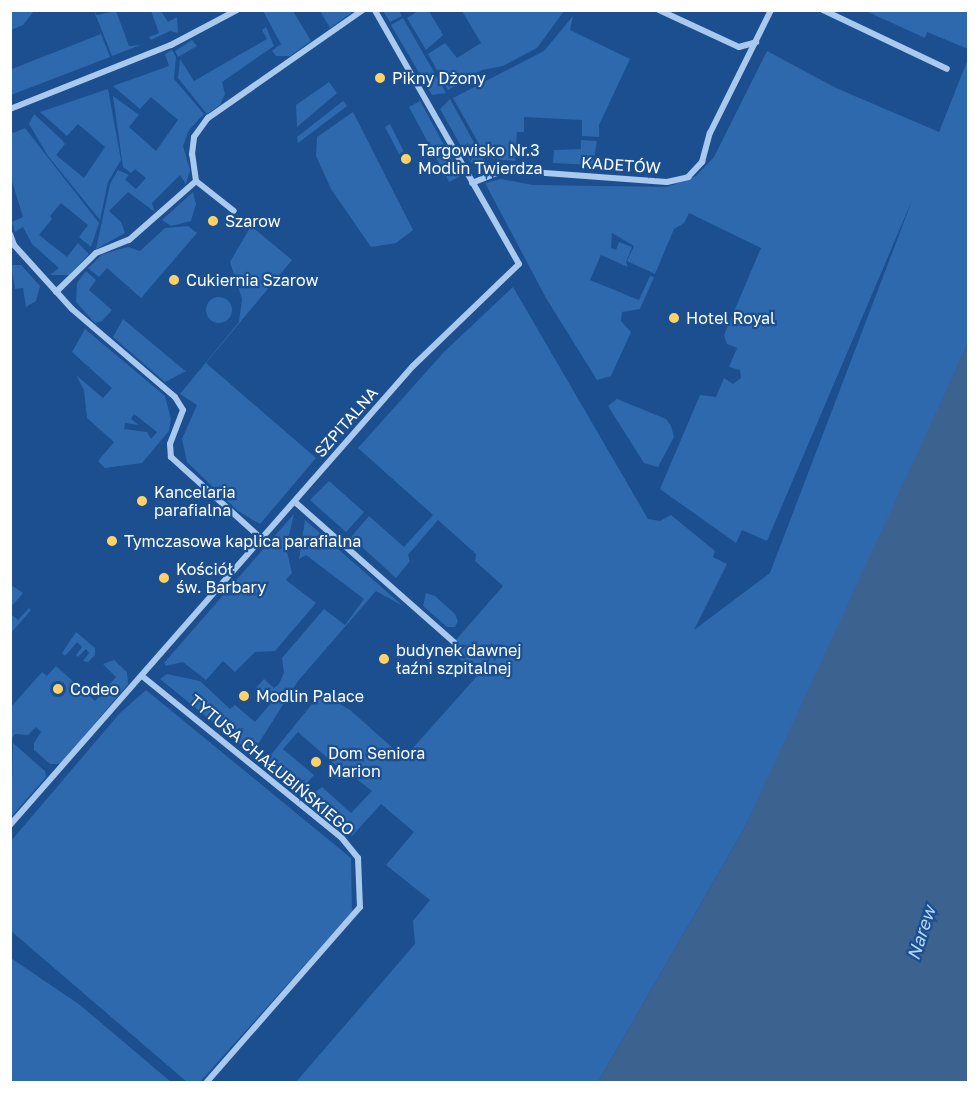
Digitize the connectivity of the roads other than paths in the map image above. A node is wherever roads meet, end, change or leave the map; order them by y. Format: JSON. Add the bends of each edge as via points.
{"nodes":[{"id":1,"x":237,"y":10,"type":"edge"},
{"id":2,"x":363,"y":10,"type":"edge"},
{"id":3,"x":375,"y":10,"type":"edge"},
{"id":4,"x":659,"y":10,"type":"edge"},
{"id":5,"x":771,"y":10,"type":"edge"},
{"id":6,"x":823,"y":10,"type":"edge"},
{"id":7,"x":757,"y":42,"type":"junction"},
{"id":8,"x":947,"y":69,"type":"dead end"},
{"id":9,"x":10,"y":109,"type":"edge"},
{"id":10,"x":196,"y":180,"type":"junction"},
{"id":11,"x":472,"y":183,"type":"junction"},
{"id":12,"x":234,"y":211,"type":"dead end"},
{"id":13,"x":10,"y":234,"type":"edge"},
{"id":14,"x":56,"y":292,"type":"junction"},
{"id":15,"x":296,"y":502,"type":"junction"},
{"id":16,"x":264,"y":541,"type":"junction"},
{"id":17,"x":454,"y":642,"type":"dead end"},
{"id":18,"x":142,"y":676,"type":"junction"},
{"id":19,"x":10,"y":825,"type":"edge"},
{"id":20,"x":207,"y":1083,"type":"edge"}],
"edges":[{"from":1,"to":9,"type":"street","via":[[171,45]]},
{"from":2,"to":10,"type":"street","via":[[205,120],[194,137]]},
{"from":3,"to":11,"type":"street","name":"SZPITALNA"},
{"from":4,"to":7,"type":"street","via":[[739,47]]},
{"from":5,"to":7,"type":"street","name":"KADETÓW"},
{"from":6,"to":8,"type":"street"},
{"from":7,"to":11,"type":"street","name":"KADETÓW","via":[[710,133],[702,162],[688,177],[667,182],[504,170]]},
{"from":10,"to":12,"type":"street"},
{"from":10,"to":14,"type":"street","via":[[129,240],[96,253]]},
{"from":11,"to":15,"type":"street","name":"SZPITALNA","via":[[519,264],[413,366]]},
{"from":13,"to":14,"type":"street","via":[[14,245]]},
{"from":14,"to":16,"type":"street","via":[[175,397],[183,410],[170,444],[171,457]]},
{"from":15,"to":16,"type":"street","name":"SZPITALNA"},
{"from":15,"to":17,"type":"street"},
{"from":16,"to":18,"type":"street","name":"SZPITALNA"},
{"from":18,"to":19,"type":"street","name":"SZPITALNA"},
{"from":18,"to":20,"type":"street","name":"TYTUSA CHAŁUBIŃSKIEGO","via":[[341,837],[358,858],[360,907]]}]}
